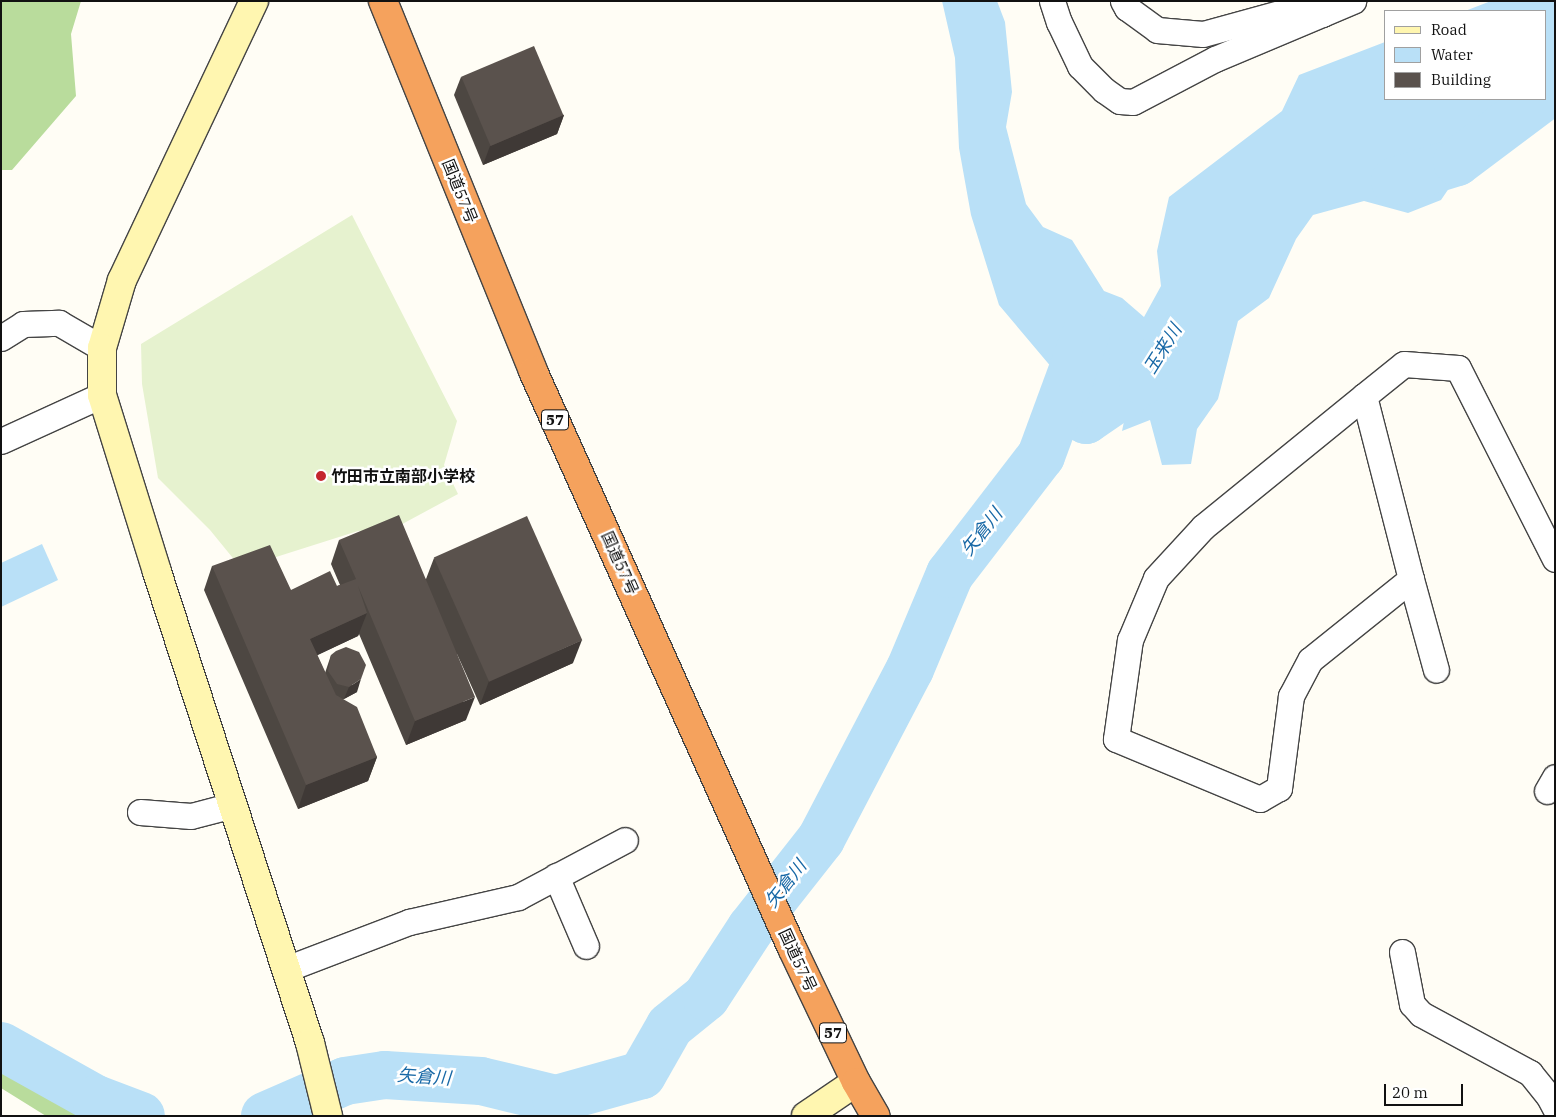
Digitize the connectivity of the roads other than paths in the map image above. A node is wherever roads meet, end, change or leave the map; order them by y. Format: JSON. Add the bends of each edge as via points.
{"nodes":[{"id":1,"x":254,"y":1,"type":"edge"},
{"id":2,"x":382,"y":1,"type":"edge"},
{"id":3,"x":1052,"y":1,"type":"edge"},
{"id":4,"x":1123,"y":1,"type":"edge"},
{"id":5,"x":1352,"y":1,"type":"edge"},
{"id":6,"x":1322,"y":14,"type":"junction"},
{"id":7,"x":1,"y":338,"type":"edge"},
{"id":8,"x":102,"y":348,"type":"junction"},
{"id":9,"x":102,"y":395,"type":"junction"},
{"id":10,"x":1364,"y":396,"type":"junction"},
{"id":11,"x":1,"y":441,"type":"edge"},
{"id":12,"x":1555,"y":558,"type":"edge"},
{"id":13,"x":1411,"y":579,"type":"junction"},
{"id":14,"x":1436,"y":670,"type":"dead end"},
{"id":15,"x":233,"y":805,"type":"junction"},
{"id":16,"x":140,"y":812,"type":"dead end"},
{"id":17,"x":625,"y":840,"type":"dead end"},
{"id":18,"x":556,"y":876,"type":"junction"},
{"id":19,"x":586,"y":946,"type":"dead end"},
{"id":20,"x":1402,"y":952,"type":"dead end"},
{"id":21,"x":286,"y":969,"type":"junction"},
{"id":22,"x":856,"y":1082,"type":"junction"},
{"id":23,"x":1555,"y":1108,"type":"edge"},
{"id":24,"x":328,"y":1116,"type":"edge"},
{"id":25,"x":806,"y":1116,"type":"edge"},
{"id":26,"x":876,"y":1116,"type":"edge"}],
"edges":[{"from":1,"to":8,"type":"street","via":[[122,280]]},
{"from":2,"to":22,"type":"highway","name":"国道57号","number":"57","via":[[533,371],[792,948]]},
{"from":3,"to":6,"type":"street","via":[[1080,66],[1120,101],[1133,102],[1215,59]]},
{"from":4,"to":6,"type":"street","via":[[1127,8],[1157,30],[1203,34],[1298,8]]},
{"from":5,"to":6,"type":"street"},
{"from":7,"to":8,"type":"street","via":[[22,324],[59,323]]},
{"from":8,"to":9,"type":"street"},
{"from":9,"to":11,"type":"street"},
{"from":9,"to":15,"type":"street"},
{"from":10,"to":12,"type":"street","via":[[1404,364],[1458,368]]},
{"from":10,"to":13,"type":"street"},
{"from":10,"to":13,"type":"street","via":[[1203,527],[1156,578],[1130,640],[1116,739],[1260,800],[1279,788],[1291,696],[1310,660]]},
{"from":13,"to":14,"type":"street"},
{"from":15,"to":16,"type":"street","via":[[192,816]]},
{"from":15,"to":21,"type":"street"},
{"from":17,"to":18,"type":"street"},
{"from":18,"to":19,"type":"street"},
{"from":18,"to":21,"type":"street","via":[[518,897],[409,922]]},
{"from":20,"to":23,"type":"street","via":[[1412,1004],[1416,1009],[1530,1073]]},
{"from":21,"to":24,"type":"street","via":[[310,1043]]},
{"from":22,"to":25,"type":"street"},
{"from":22,"to":26,"type":"highway","name":"国道57号","number":"57"}]}
